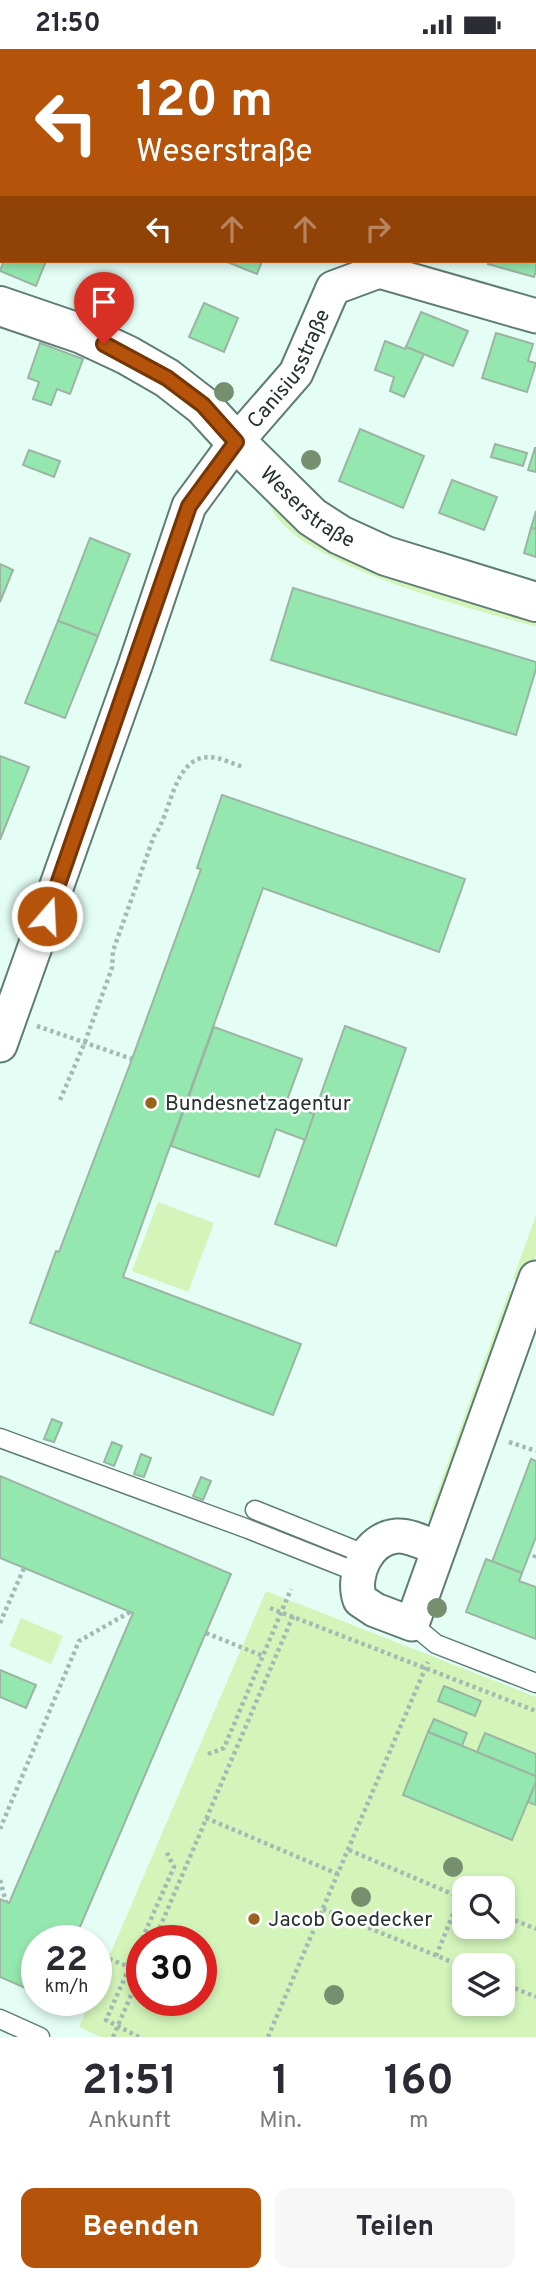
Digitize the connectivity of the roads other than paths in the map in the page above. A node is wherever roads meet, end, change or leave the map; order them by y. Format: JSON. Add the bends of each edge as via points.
{"nodes":[{"id":1,"x":380,"y":266,"type":"edge"},
{"id":2,"x":0,"y":306,"type":"edge"},
{"id":3,"x":536,"y":316,"type":"edge"},
{"id":4,"x":236,"y":442,"type":"junction"},
{"id":5,"x":536,"y":602,"type":"edge"},
{"id":6,"x":6,"y":1031,"type":"edge"},
{"id":7,"x":535,"y":1286,"type":"edge"},
{"id":8,"x":0,"y":1438,"type":"edge"},
{"id":9,"x":255,"y":1510,"type":"dead end"},
{"id":10,"x":439,"y":1549,"type":"junction"},
{"id":11,"x":363,"y":1564,"type":"junction"},
{"id":12,"x":412,"y":1624,"type":"junction"},
{"id":13,"x":536,"y":1683,"type":"edge"},
{"id":14,"x":0,"y":2019,"type":"edge"},
{"id":15,"x":40,"y":2037,"type":"edge"}],
"edges":[{"from":1,"to":3,"type":"street"},
{"from":1,"to":4,"type":"street","name":"Canisiusstraße","via":[[333,288],[296,373]]},
{"from":2,"to":4,"type":"street","name":"Weserstraße","via":[[82,334],[158,372],[203,405]]},
{"from":4,"to":5,"type":"street","name":"Weserstraße","via":[[312,517],[340,535],[386,556]]},
{"from":4,"to":6,"type":"street","name":"Canisiusstraße","via":[[189,506]]},
{"from":7,"to":10,"type":"street"},
{"from":8,"to":11,"type":"lane","via":[[248,1529]]},
{"from":9,"to":11,"type":"lane"},
{"from":10,"to":11,"type":"street","via":[[400,1535],[383,1541]]},
{"from":10,"to":12,"type":"street"},
{"from":11,"to":12,"type":"street","via":[[356,1584],[360,1600]]},
{"from":12,"to":13,"type":"lane","via":[[436,1644]]},
{"from":14,"to":15,"type":"lane"}]}
